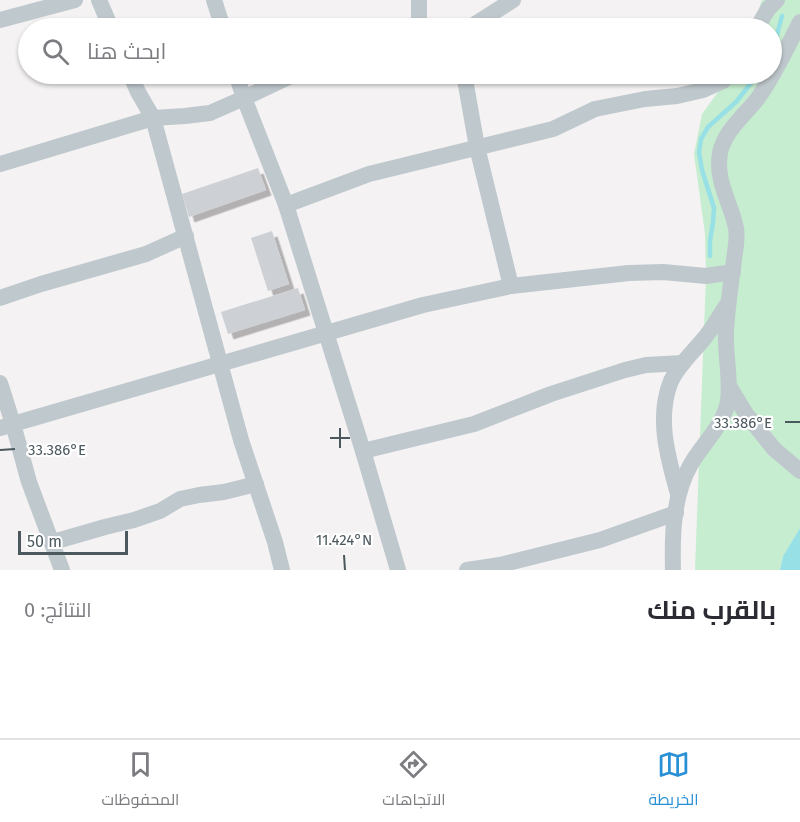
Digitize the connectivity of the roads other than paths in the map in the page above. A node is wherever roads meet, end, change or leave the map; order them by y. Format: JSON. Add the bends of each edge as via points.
{"nodes":[{"id":1,"x":75,"y":0,"type":"edge"},
{"id":2,"x":99,"y":0,"type":"edge"},
{"id":3,"x":214,"y":0,"type":"edge"},
{"id":4,"x":419,"y":0,"type":"edge"},
{"id":5,"x":513,"y":0,"type":"edge"},
{"id":6,"x":777,"y":0,"type":"edge"},
{"id":7,"x":107,"y":18,"type":"edge"},
{"id":8,"x":220,"y":18,"type":"edge"},
{"id":9,"x":419,"y":18,"type":"edge"},
{"id":10,"x":485,"y":18,"type":"edge"},
{"id":11,"x":763,"y":18,"type":"edge"},
{"id":12,"x":0,"y":20,"type":"edge"},
{"id":13,"x":800,"y":22,"type":"edge"},
{"id":14,"x":782,"y":59,"type":"edge"},
{"id":15,"x":134,"y":84,"type":"edge"},
{"id":16,"x":239,"y":84,"type":"edge"},
{"id":17,"x":274,"y":84,"type":"edge"},
{"id":18,"x":466,"y":84,"type":"edge"},
{"id":19,"x":716,"y":84,"type":"edge"},
{"id":20,"x":766,"y":84,"type":"edge"},
{"id":21,"x":244,"y":98,"type":"junction"},
{"id":22,"x":153,"y":118,"type":"junction"},
{"id":23,"x":477,"y":147,"type":"junction"},
{"id":24,"x":0,"y":164,"type":"edge"},
{"id":25,"x":286,"y":205,"type":"junction"},
{"id":26,"x":186,"y":236,"type":"junction"},
{"id":27,"x":733,"y":272,"type":"junction"},
{"id":28,"x":511,"y":286,"type":"junction"},
{"id":29,"x":0,"y":298,"type":"edge"},
{"id":30,"x":730,"y":300,"type":"junction"},
{"id":31,"x":326,"y":332,"type":"junction"},
{"id":32,"x":683,"y":363,"type":"junction"},
{"id":33,"x":221,"y":364,"type":"junction"},
{"id":34,"x":0,"y":383,"type":"edge"},
{"id":35,"x":729,"y":387,"type":"junction"},
{"id":36,"x":7,"y":426,"type":"edge"},
{"id":37,"x":363,"y":451,"type":"junction"},
{"id":38,"x":800,"y":471,"type":"edge"},
{"id":39,"x":256,"y":484,"type":"junction"},
{"id":40,"x":678,"y":494,"type":"junction"},
{"id":41,"x":676,"y":513,"type":"junction"},
{"id":42,"x":52,"y":542,"type":"junction"},
{"id":43,"x":62,"y":570,"type":"edge"},
{"id":44,"x":282,"y":570,"type":"edge"},
{"id":45,"x":398,"y":570,"type":"edge"},
{"id":46,"x":467,"y":570,"type":"edge"},
{"id":47,"x":672,"y":570,"type":"edge"}],
"edges":[{"from":1,"to":12,"type":"street"},
{"from":2,"to":7,"type":"street"},
{"from":3,"to":8,"type":"street"},
{"from":4,"to":9,"type":"street"},
{"from":5,"to":10,"type":"street"},
{"from":6,"to":11,"type":"street"},
{"from":13,"to":14,"type":"street"},
{"from":15,"to":22,"type":"street"},
{"from":16,"to":21,"type":"street"},
{"from":17,"to":21,"type":"street"},
{"from":18,"to":23,"type":"street"},
{"from":19,"to":23,"type":"street","via":[[676,96],[595,109],[553,129]]},
{"from":20,"to":27,"type":"street","via":[[727,136],[720,153],[719,175],[736,230]]},
{"from":21,"to":22,"type":"street","via":[[210,113]]},
{"from":21,"to":25,"type":"street"},
{"from":22,"to":24,"type":"street"},
{"from":22,"to":26,"type":"street"},
{"from":23,"to":25,"type":"street","via":[[369,174]]},
{"from":23,"to":28,"type":"street"},
{"from":25,"to":31,"type":"street"},
{"from":26,"to":29,"type":"street","via":[[146,254]]},
{"from":26,"to":33,"type":"street"},
{"from":27,"to":28,"type":"street","via":[[706,276],[629,273]]},
{"from":27,"to":30,"type":"street"},
{"from":28,"to":31,"type":"street"},
{"from":30,"to":32,"type":"street","via":[[704,340]]},
{"from":30,"to":35,"type":"street","via":[[726,333]]},
{"from":31,"to":33,"type":"street"},
{"from":31,"to":37,"type":"street"},
{"from":32,"to":37,"type":"street","via":[[635,368],[551,394],[474,424]]},
{"from":32,"to":40,"type":"street","via":[[667,397],[664,430]]},
{"from":33,"to":36,"type":"street"},
{"from":33,"to":39,"type":"street"},
{"from":34,"to":36,"type":"street"},
{"from":35,"to":38,"type":"street","via":[[774,448]]},
{"from":35,"to":40,"type":"street","via":[[720,422],[690,466]]},
{"from":36,"to":42,"type":"street"},
{"from":37,"to":45,"type":"street"},
{"from":39,"to":42,"type":"street","via":[[180,499],[134,520]]},
{"from":39,"to":44,"type":"street"},
{"from":40,"to":41,"type":"street"},
{"from":41,"to":46,"type":"street","via":[[600,540],[500,566]]},
{"from":41,"to":47,"type":"street"},
{"from":42,"to":43,"type":"street"}]}
